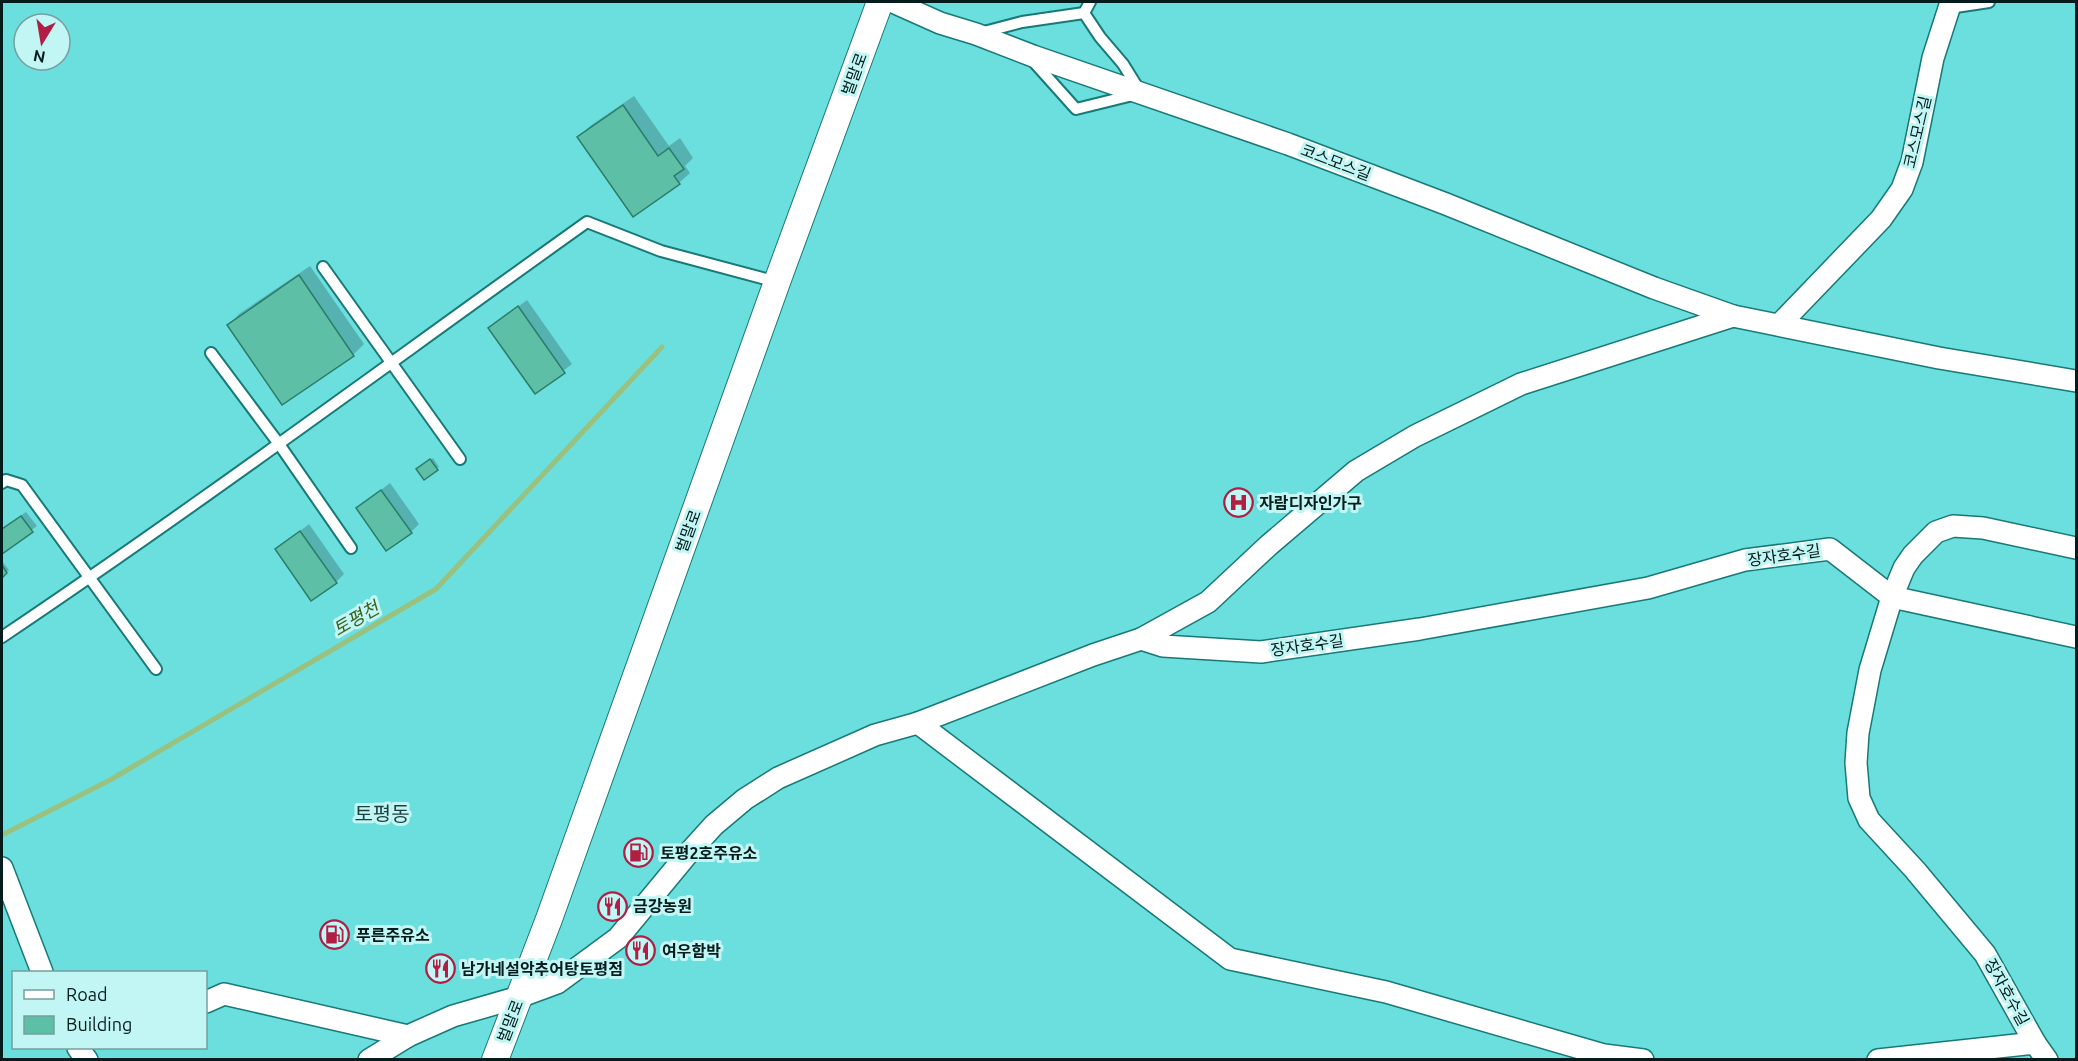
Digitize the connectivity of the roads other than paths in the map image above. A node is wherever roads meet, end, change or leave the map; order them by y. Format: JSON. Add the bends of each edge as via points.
{"nodes":[{"id":1,"x":880,"y":2,"type":"edge"},
{"id":2,"x":892,"y":2,"type":"edge"},
{"id":3,"x":1090,"y":2,"type":"edge"},
{"id":4,"x":1989,"y":2,"type":"edge"},
{"id":5,"x":1950,"y":5,"type":"edge"},
{"id":6,"x":1084,"y":13,"type":"junction"},
{"id":7,"x":976,"y":34,"type":"junction"},
{"id":8,"x":1027,"y":54,"type":"junction"},
{"id":9,"x":1141,"y":93,"type":"junction"},
{"id":10,"x":323,"y":267,"type":"dead end"},
{"id":11,"x":777,"y":282,"type":"junction"},
{"id":12,"x":1733,"y":316,"type":"junction"},
{"id":13,"x":1779,"y":325,"type":"junction"},
{"id":14,"x":212,"y":353,"type":"dead end"},
{"id":15,"x":390,"y":362,"type":"junction"},
{"id":16,"x":2076,"y":381,"type":"edge"},
{"id":17,"x":279,"y":444,"type":"junction"},
{"id":18,"x":460,"y":459,"type":"dead end"},
{"id":19,"x":2,"y":483,"type":"edge"},
{"id":20,"x":351,"y":548,"type":"dead end"},
{"id":21,"x":2076,"y":548,"type":"edge"},
{"id":22,"x":90,"y":578,"type":"junction"},
{"id":23,"x":1892,"y":597,"type":"junction"},
{"id":24,"x":2,"y":637,"type":"edge"},
{"id":25,"x":2076,"y":637,"type":"edge"},
{"id":26,"x":1141,"y":639,"type":"junction"},
{"id":27,"x":156,"y":669,"type":"dead end"},
{"id":28,"x":918,"y":723,"type":"junction"},
{"id":29,"x":2,"y":868,"type":"edge"},
{"id":30,"x":42,"y":971,"type":"edge"},
{"id":31,"x":519,"y":998,"type":"junction"},
{"id":32,"x":207,"y":1002,"type":"edge"},
{"id":33,"x":408,"y":1036,"type":"junction"},
{"id":34,"x":2041,"y":1051,"type":"edge"},
{"id":35,"x":369,"y":1059,"type":"edge"},
{"id":36,"x":495,"y":1059,"type":"edge"},
{"id":37,"x":1644,"y":1059,"type":"edge"},
{"id":38,"x":1878,"y":1059,"type":"edge"}],
"edges":[{"from":1,"to":11,"type":"street","name":"벌말로"},
{"from":2,"to":7,"type":"street","name":"코스모스길"},
{"from":3,"to":6,"type":"lane"},
{"from":4,"to":5,"type":"lane"},
{"from":5,"to":13,"type":"street","name":"코스모스길","via":[[1902,189],[1881,219]]},
{"from":6,"to":7,"type":"lane"},
{"from":6,"to":9,"type":"lane"},
{"from":7,"to":8,"type":"street","name":"코스모스길"},
{"from":8,"to":9,"type":"street","name":"코스모스길"},
{"from":8,"to":9,"type":"lane","via":[[1076,109]]},
{"from":9,"to":12,"type":"street","name":"코스모스길","via":[[1288,144]]},
{"from":10,"to":15,"type":"lane"},
{"from":11,"to":15,"type":"lane","via":[[661,251],[587,222]]},
{"from":11,"to":31,"type":"street","name":"벌말로"},
{"from":12,"to":13,"type":"street","name":"코스모스길"},
{"from":12,"to":26,"type":"street","via":[[1521,384],[1415,436],[1356,471],[1269,544],[1208,602]]},
{"from":13,"to":16,"type":"street","name":"코스모스길"},
{"from":14,"to":17,"type":"lane"},
{"from":15,"to":17,"type":"lane"},
{"from":15,"to":18,"type":"lane"},
{"from":17,"to":20,"type":"lane"},
{"from":17,"to":22,"type":"lane"},
{"from":19,"to":22,"type":"lane","via":[[6,480],[22,485]]},
{"from":21,"to":23,"type":"street","via":[[1983,528],[1953,526],[1936,532],[1912,555]]},
{"from":22,"to":24,"type":"lane"},
{"from":22,"to":27,"type":"lane"},
{"from":23,"to":25,"type":"street"},
{"from":23,"to":26,"type":"street","name":"장자호수길","via":[[1830,549],[1745,560],[1648,588],[1443,625],[1261,652],[1163,646]]},
{"from":23,"to":34,"type":"street","name":"장자호수길","via":[[1870,670],[1857,733],[1859,798],[1869,820],[1985,954]]},
{"from":26,"to":28,"type":"street"},
{"from":28,"to":31,"type":"street","via":[[875,735],[817,759],[745,799],[714,825],[618,938],[557,983]]},
{"from":28,"to":37,"type":"street","via":[[1230,959],[1386,992],[1604,1054]]},
{"from":29,"to":30,"type":"street"},
{"from":31,"to":33,"type":"street","via":[[453,1016]]},
{"from":31,"to":36,"type":"street","name":"벌말로"},
{"from":32,"to":33,"type":"street","via":[[224,994]]},
{"from":33,"to":35,"type":"street"},
{"from":34,"to":38,"type":"street"}]}
